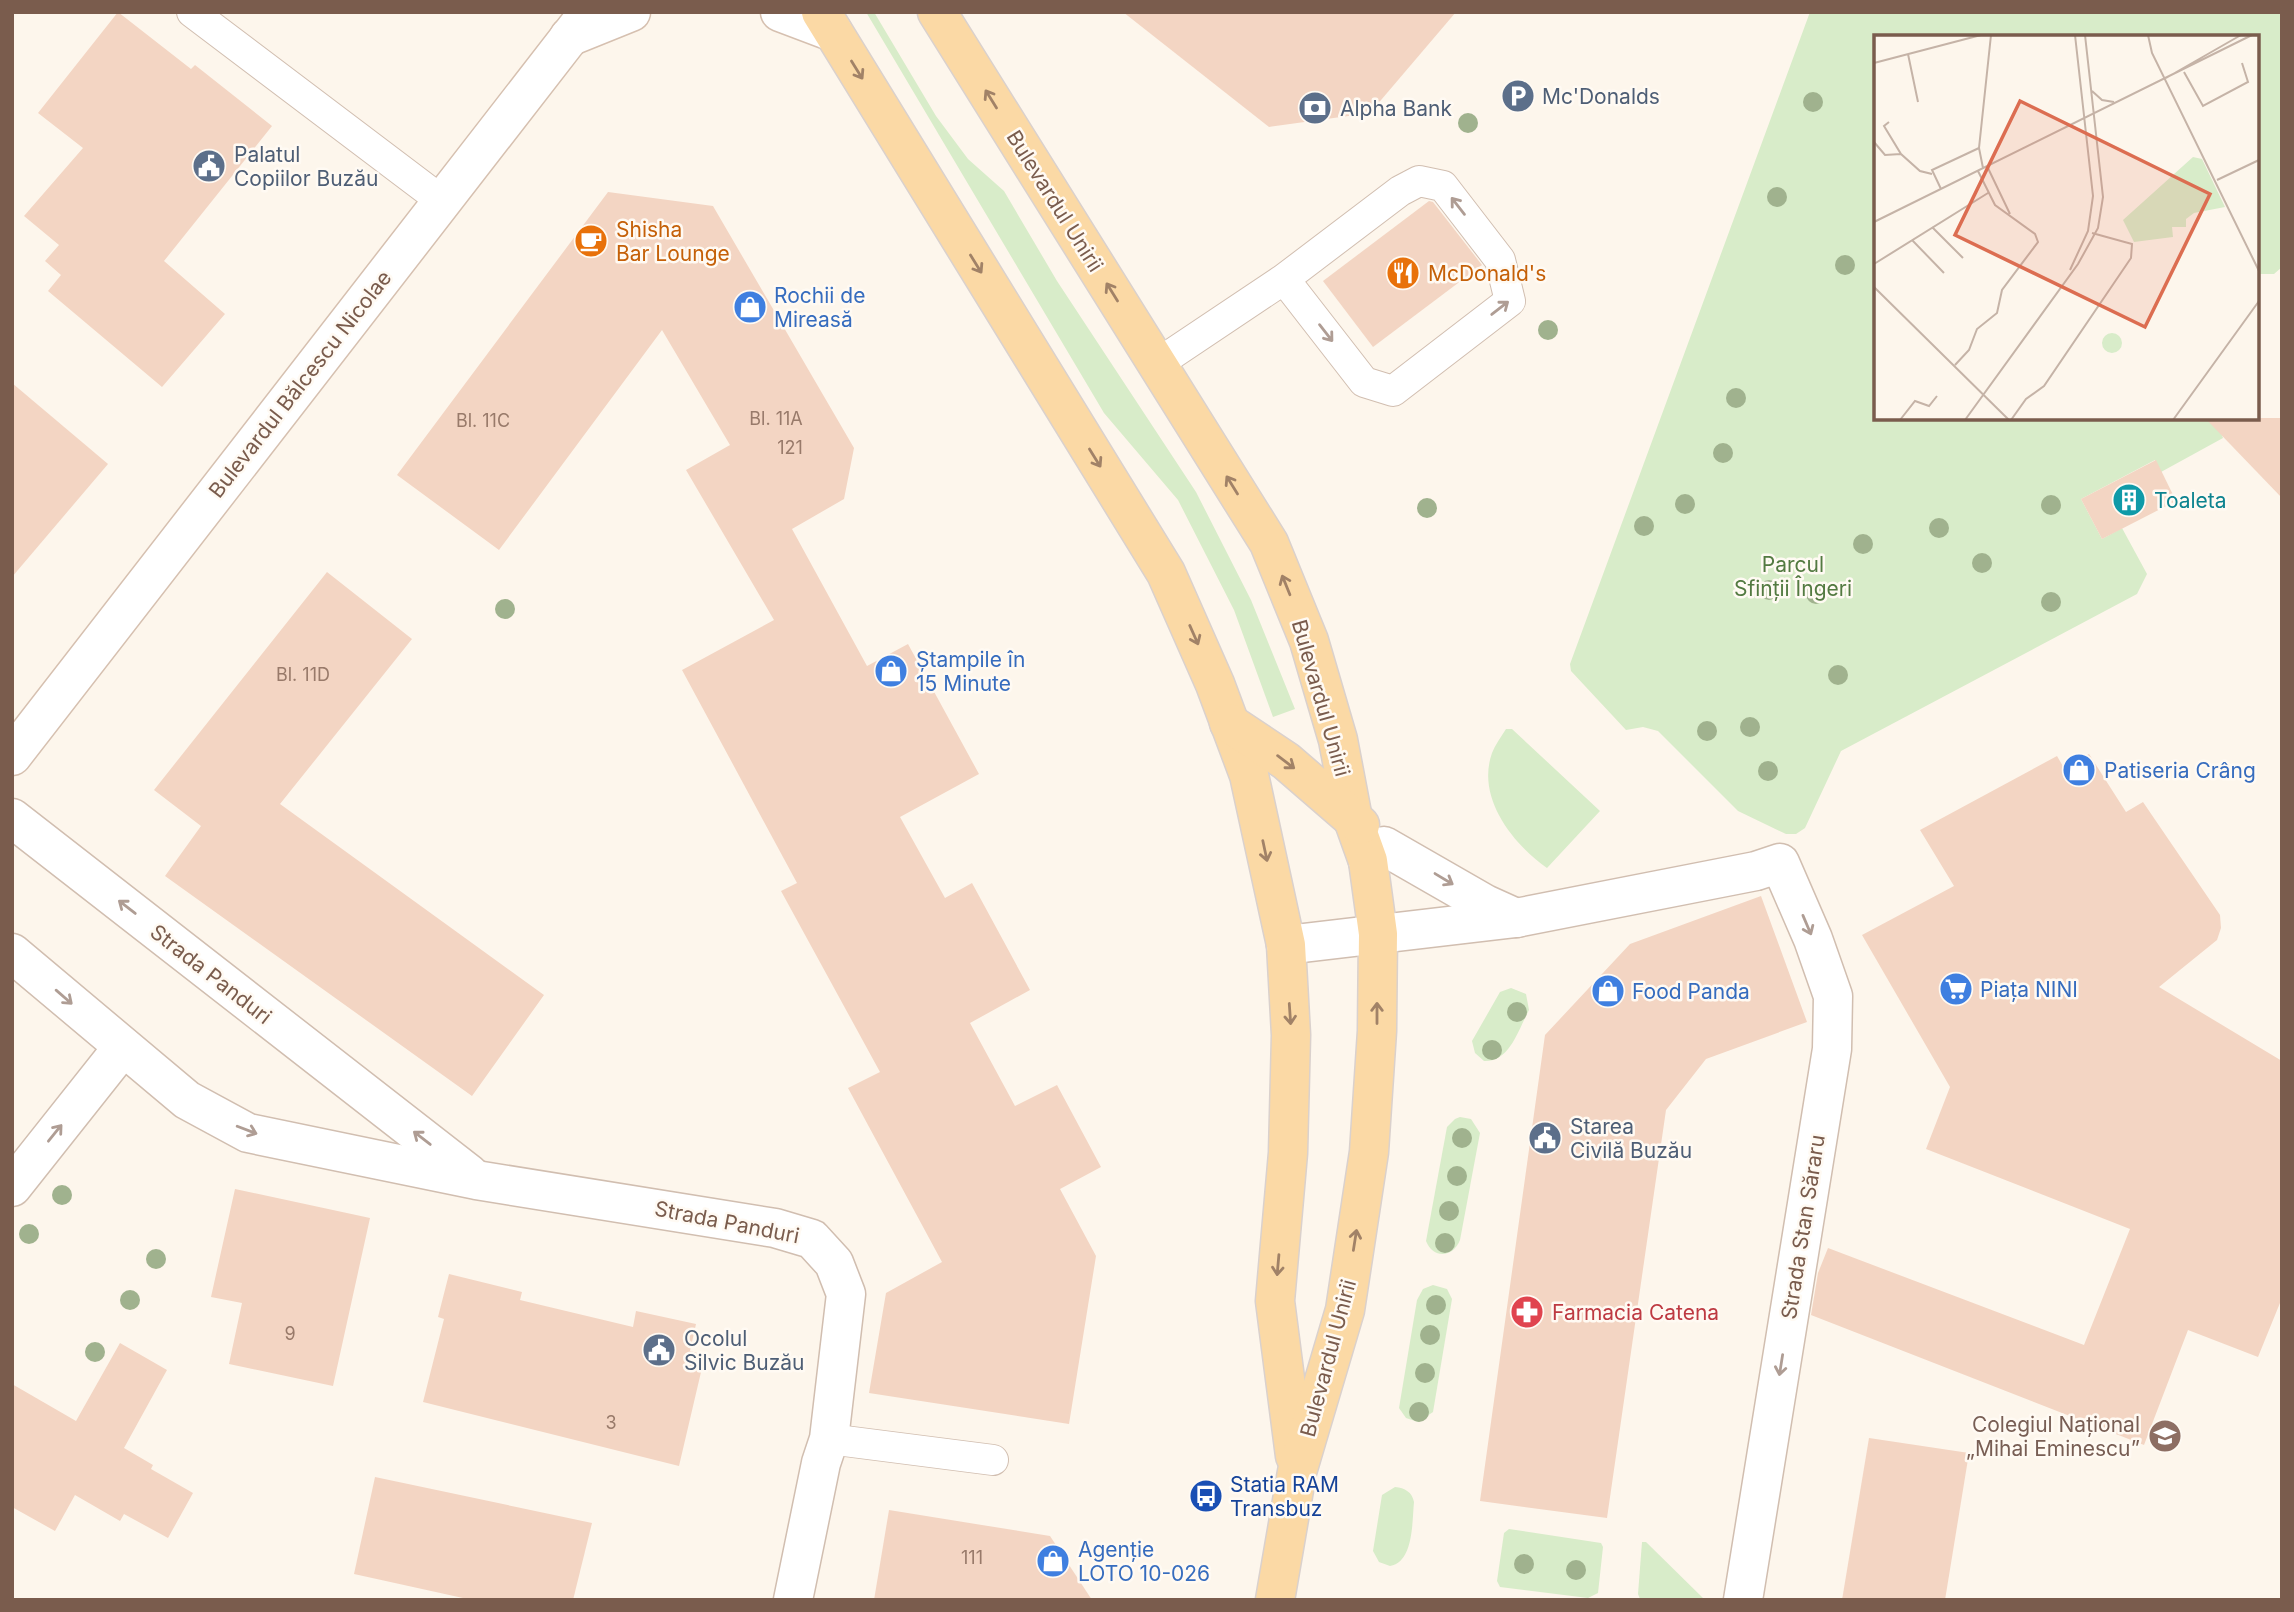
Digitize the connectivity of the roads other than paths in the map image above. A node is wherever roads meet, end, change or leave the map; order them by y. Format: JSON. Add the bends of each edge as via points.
{"nodes":[{"id":1,"x":192,"y":12,"type":"edge"},
{"id":2,"x":631,"y":12,"type":"edge"},
{"id":3,"x":780,"y":12,"type":"edge"},
{"id":4,"x":937,"y":12,"type":"edge"},
{"id":5,"x":827,"y":22,"type":"edge"},
{"id":6,"x":579,"y":25,"type":"edge"},
{"id":7,"x":442,"y":201,"type":"junction"},
{"id":8,"x":1284,"y":279,"type":"junction"},
{"id":9,"x":1157,"y":364,"type":"junction"},
{"id":10,"x":1229,"y":723,"type":"junction"},
{"id":11,"x":12,"y":756,"type":"edge"},
{"id":12,"x":12,"y":818,"type":"edge"},
{"id":13,"x":1353,"y":819,"type":"junction"},
{"id":14,"x":1376,"y":853,"type":"junction"},
{"id":15,"x":1516,"y":918,"type":"junction"},
{"id":16,"x":1377,"y":934,"type":"junction"},
{"id":17,"x":1286,"y":946,"type":"junction"},
{"id":18,"x":12,"y":953,"type":"edge"},
{"id":19,"x":123,"y":1047,"type":"junction"},
{"id":20,"x":476,"y":1180,"type":"junction"},
{"id":21,"x":12,"y":1186,"type":"edge"},
{"id":22,"x":829,"y":1438,"type":"junction"},
{"id":23,"x":993,"y":1460,"type":"dead end"},
{"id":24,"x":1297,"y":1472,"type":"junction"},
{"id":25,"x":793,"y":1600,"type":"edge"},
{"id":26,"x":1275,"y":1600,"type":"edge"},
{"id":27,"x":1743,"y":1600,"type":"edge"}],
"edges":[{"from":1,"to":7,"type":"lane"},
{"from":2,"to":6,"type":"street"},
{"from":3,"to":5,"type":"street"},
{"from":9,"to":4,"type":"main road","name":"Bulevardul Unirii","one_way":true},
{"from":5,"to":10,"type":"main road","name":"Bulevardul Unirii","one_way":true,"via":[[1166,573]]},
{"from":6,"to":7,"type":"street","name":"Bulevardul Bălcescu Nicolae"},
{"from":7,"to":11,"type":"street","name":"Bulevardul Bălcescu Nicolae"},
{"from":8,"to":8,"type":"lane","one_way":true,"via":[[1364,382],[1393,391],[1510,301],[1500,260],[1443,186],[1419,181]]},
{"from":8,"to":9,"type":"lane"},
{"from":13,"to":9,"type":"main road","name":"Bulevardul Unirii","one_way":true,"via":[[1338,740],[1309,641],[1269,542]]},
{"from":10,"to":13,"type":"main road","one_way":true,"via":[[1286,761]]},
{"from":10,"to":17,"type":"main road","name":"Bulevardul Unirii","one_way":true,"via":[[1249,775]]},
{"from":20,"to":12,"type":"street","name":"Strada Panduri","one_way":true},
{"from":13,"to":14,"type":"main road","name":"Bulevardul Unirii"},
{"from":14,"to":15,"type":"street","one_way":true},
{"from":14,"to":16,"type":"main road","name":"Bulevardul Unirii"},
{"from":15,"to":16,"type":"street"},
{"from":15,"to":27,"type":"street","name":"Strada Stan Săraru","one_way":true,"via":[[1756,872],[1780,863],[1833,996],[1832,1049]]},
{"from":16,"to":17,"type":"street"},
{"from":24,"to":16,"type":"main road","name":"Bulevardul Unirii","one_way":true,"via":[[1345,1310],[1369,1152],[1377,1031]]},
{"from":17,"to":24,"type":"main road","name":"Bulevardul Unirii","one_way":true,"via":[[1291,1035],[1288,1153],[1275,1301]]},
{"from":18,"to":19,"type":"street","name":"Strada Panduri","one_way":true},
{"from":19,"to":20,"type":"street","name":"Strada Panduri","one_way":true,"via":[[187,1100],[248,1132]]},
{"from":21,"to":19,"type":"street","one_way":true},
{"from":20,"to":22,"type":"street","name":"Strada Panduri","via":[[738,1221],[812,1239],[834,1263],[846,1294]]},
{"from":22,"to":23,"type":"lane"},
{"from":22,"to":25,"type":"street","name":"Strada Panduri"},
{"from":24,"to":26,"type":"main road","name":"Bulevardul Unirii"}]}
